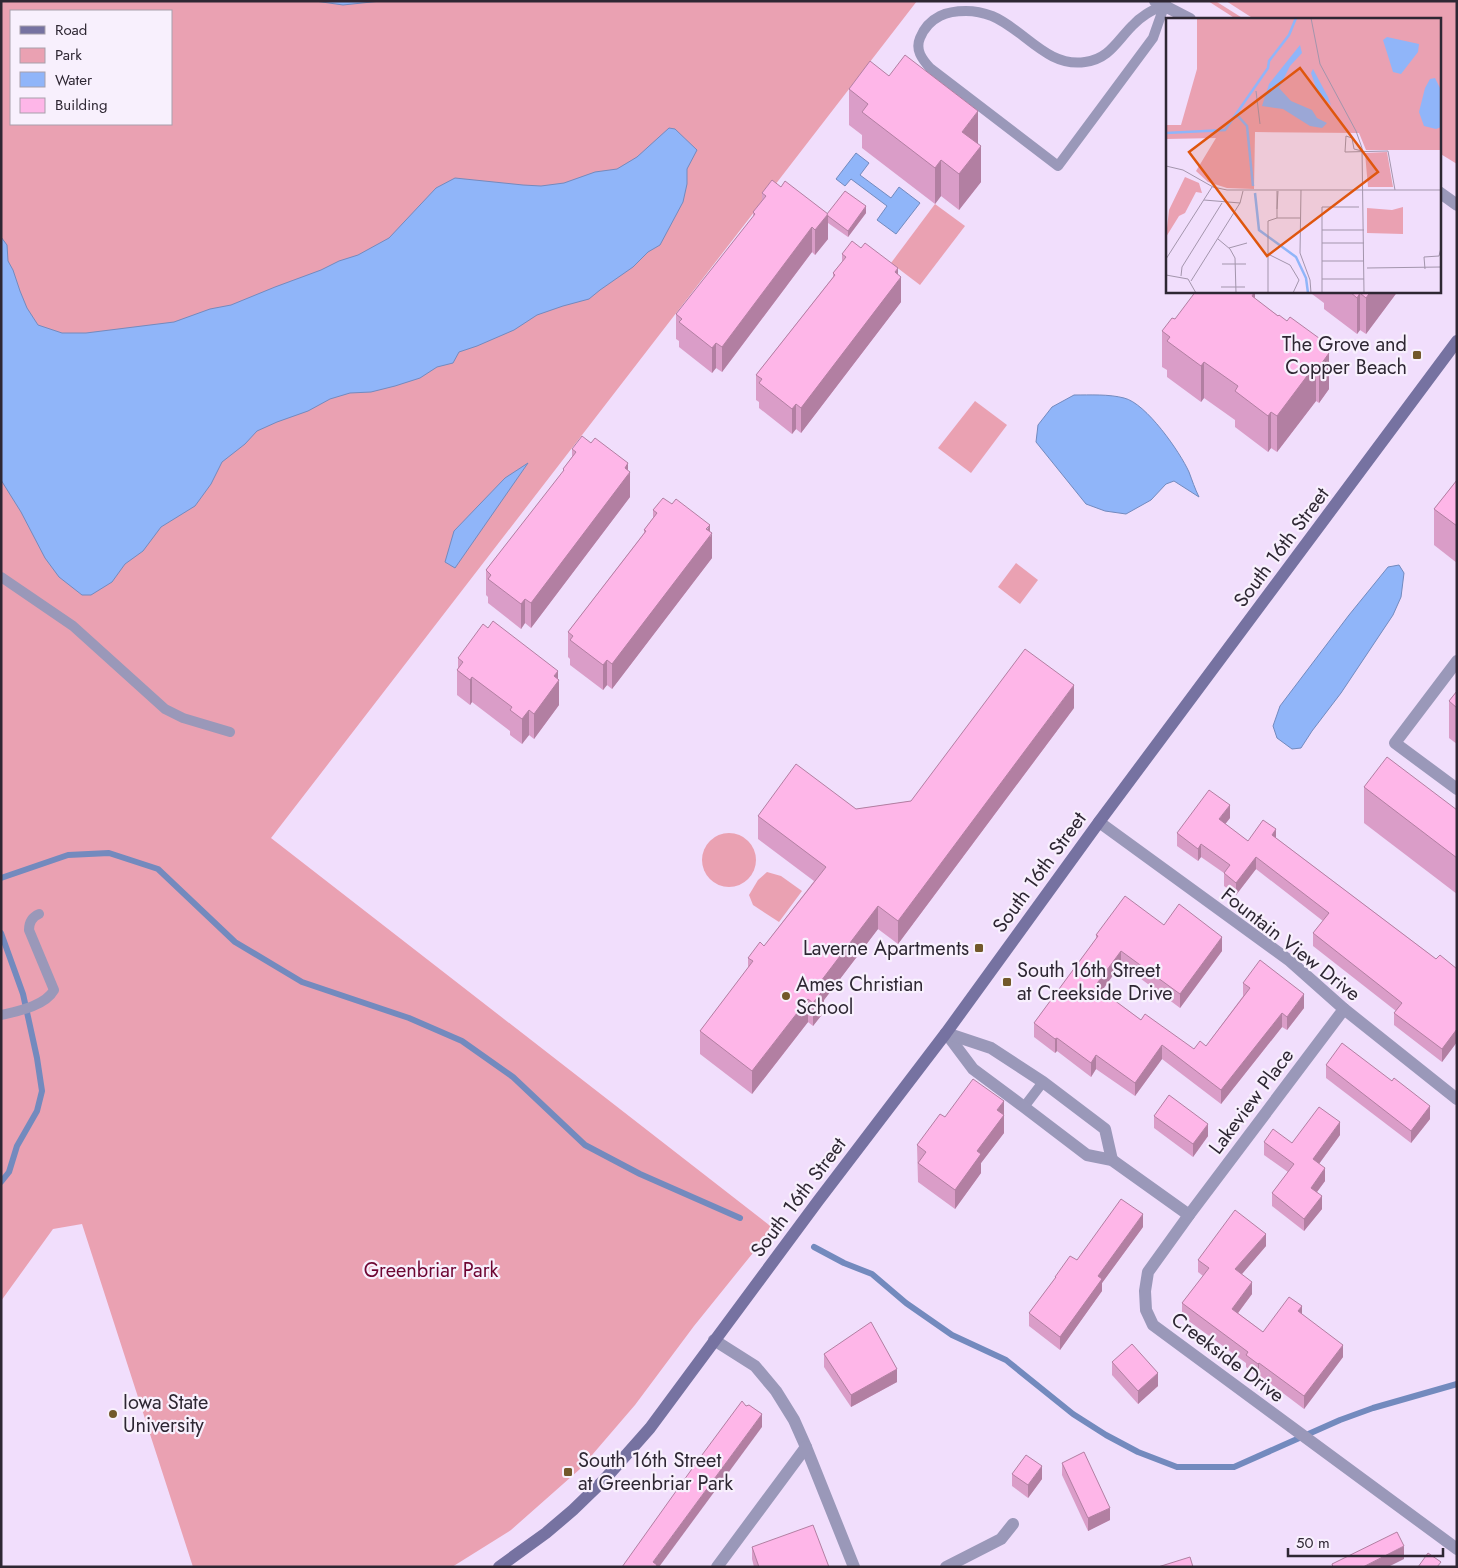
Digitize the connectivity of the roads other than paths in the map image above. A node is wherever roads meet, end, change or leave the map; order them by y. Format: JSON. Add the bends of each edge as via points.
{"nodes":[{"id":1,"x":1162,"y":3,"type":"edge"},
{"id":2,"x":1188,"y":18,"type":"edge"},
{"id":3,"x":1440,"y":193,"type":"edge"},
{"id":4,"x":1457,"y":205,"type":"edge"},
{"id":5,"x":1457,"y":341,"type":"edge"},
{"id":6,"x":1,"y":576,"type":"edge"},
{"id":7,"x":1457,"y":661,"type":"edge"},
{"id":8,"x":230,"y":732,"type":"dead end"},
{"id":9,"x":1457,"y":789,"type":"edge"},
{"id":10,"x":1099,"y":822,"type":"junction"},
{"id":11,"x":39,"y":914,"type":"dead end"},
{"id":12,"x":1344,"y":1009,"type":"junction"},
{"id":13,"x":1,"y":1016,"type":"edge"},
{"id":14,"x":946,"y":1033,"type":"junction"},
{"id":15,"x":1043,"y":1082,"type":"junction"},
{"id":16,"x":1457,"y":1099,"type":"edge"},
{"id":17,"x":1024,"y":1107,"type":"junction"},
{"id":18,"x":1112,"y":1160,"type":"junction"},
{"id":19,"x":1189,"y":1215,"type":"junction"},
{"id":20,"x":714,"y":1340,"type":"junction"},
{"id":21,"x":806,"y":1447,"type":"junction"},
{"id":22,"x":1013,"y":1524,"type":"dead end"},
{"id":23,"x":1456,"y":1546,"type":"edge"},
{"id":24,"x":499,"y":1567,"type":"edge"},
{"id":25,"x":717,"y":1567,"type":"edge"},
{"id":26,"x":854,"y":1567,"type":"edge"},
{"id":27,"x":946,"y":1567,"type":"edge"}],
"edges":[{"from":1,"to":1,"type":"lane","via":[[1131,27],[1112,50],[1085,62],[1058,59],[1004,22],[974,12],[946,13],[933,20],[923,30],[918,43],[920,57],[1058,166],[1154,38]]},
{"from":1,"to":2,"type":"street"},
{"from":3,"to":4,"type":"street"},
{"from":5,"to":10,"type":"main road","name":"South 16th Street"},
{"from":6,"to":8,"type":"lane","via":[[73,626],[165,709]]},
{"from":7,"to":9,"type":"street","via":[[1395,743]]},
{"from":10,"to":12,"type":"street","name":"Fountain View Drive","via":[[1290,962]]},
{"from":10,"to":14,"type":"main road","name":"South 16th Street"},
{"from":11,"to":13,"type":"lane","via":[[29,922],[29,930],[54,990],[44,1001]]},
{"from":12,"to":16,"type":"street","name":"Fountain View Drive"},
{"from":12,"to":19,"type":"street","name":"Lakeview Place"},
{"from":14,"to":15,"type":"street","via":[[991,1048]]},
{"from":14,"to":17,"type":"street","via":[[972,1069]]},
{"from":14,"to":20,"type":"main road","name":"South 16th Street"},
{"from":15,"to":17,"type":"lane"},
{"from":15,"to":18,"type":"street","via":[[1105,1129]]},
{"from":17,"to":18,"type":"street","via":[[1087,1155]]},
{"from":18,"to":19,"type":"street"},
{"from":19,"to":23,"type":"street","name":"Creekside Drive","via":[[1148,1272],[1144,1291],[1146,1310],[1153,1324]]},
{"from":20,"to":21,"type":"street","via":[[755,1366],[776,1391]]},
{"from":20,"to":24,"type":"main road","name":"South 16th Street","via":[[650,1428],[604,1480],[546,1533]]},
{"from":21,"to":25,"type":"street"},
{"from":21,"to":26,"type":"street"},
{"from":22,"to":27,"type":"street","via":[[1001,1539]]}]}
